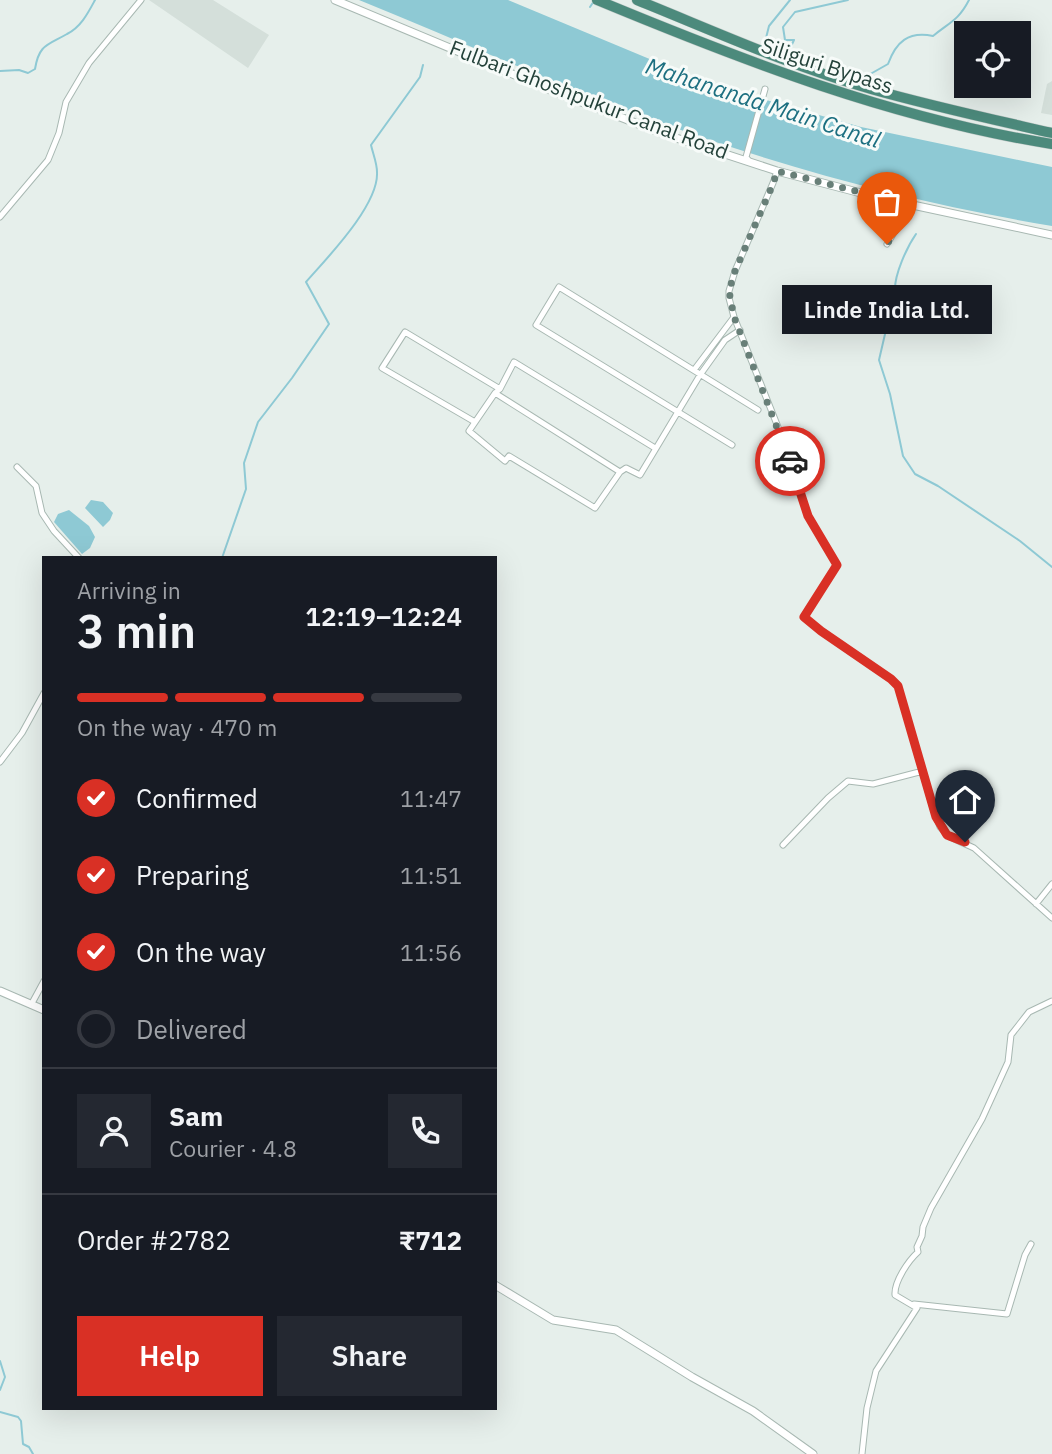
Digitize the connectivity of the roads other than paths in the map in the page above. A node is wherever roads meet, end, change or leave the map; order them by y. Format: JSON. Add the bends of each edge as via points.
{"nodes":[{"id":1,"x":141,"y":0,"type":"edge"},
{"id":2,"x":335,"y":0,"type":"edge"},
{"id":3,"x":637,"y":0,"type":"edge"},
{"id":4,"x":603,"y":1,"type":"edge"},
{"id":5,"x":765,"y":92,"type":"dead end"},
{"id":6,"x":1052,"y":133,"type":"edge"},
{"id":7,"x":1052,"y":144,"type":"edge"},
{"id":8,"x":748,"y":159,"type":"junction"},
{"id":9,"x":777,"y":171,"type":"junction"},
{"id":10,"x":911,"y":205,"type":"junction"},
{"id":11,"x":0,"y":217,"type":"edge"},
{"id":12,"x":1052,"y":235,"type":"edge"},
{"id":13,"x":887,"y":244,"type":"dead end"},
{"id":14,"x":734,"y":317,"type":"junction"},
{"id":15,"x":740,"y":330,"type":"junction"},
{"id":16,"x":694,"y":370,"type":"junction"},
{"id":17,"x":701,"y":375,"type":"junction"},
{"id":18,"x":497,"y":391,"type":"junction"},
{"id":19,"x":758,"y":410,"type":"dead end"},
{"id":20,"x":678,"y":412,"type":"junction"},
{"id":21,"x":475,"y":422,"type":"junction"},
{"id":22,"x":732,"y":445,"type":"dead end"},
{"id":23,"x":656,"y":448,"type":"junction"},
{"id":24,"x":17,"y":467,"type":"dead end"},
{"id":25,"x":620,"y":472,"type":"junction"},
{"id":26,"x":77,"y":556,"type":"edge"},
{"id":27,"x":42,"y":697,"type":"edge"},
{"id":28,"x":0,"y":762,"type":"edge"},
{"id":29,"x":923,"y":771,"type":"junction"},
{"id":30,"x":783,"y":845,"type":"dead end"},
{"id":31,"x":1052,"y":884,"type":"edge"},
{"id":32,"x":1036,"y":904,"type":"junction"},
{"id":33,"x":1052,"y":918,"type":"edge"},
{"id":34,"x":42,"y":985,"type":"edge"},
{"id":35,"x":0,"y":991,"type":"edge"},
{"id":36,"x":1052,"y":1001,"type":"edge"},
{"id":37,"x":31,"y":1005,"type":"junction"},
{"id":38,"x":42,"y":1009,"type":"edge"},
{"id":39,"x":1031,"y":1244,"type":"dead end"},
{"id":40,"x":497,"y":1286,"type":"edge"},
{"id":41,"x":912,"y":1304,"type":"junction"},
{"id":42,"x":813,"y":1454,"type":"edge"},
{"id":43,"x":862,"y":1454,"type":"edge"}],
"edges":[{"from":1,"to":11,"type":"street","via":[[89,63],[66,102],[48,159]]},
{"from":2,"to":8,"type":"street","name":"Fulbari Ghoshpukur Canal Road","via":[[664,134]]},
{"from":3,"to":6,"type":"highway","via":[[869,88]]},
{"from":4,"to":7,"type":"highway","name":"Siliguri Bypass","via":[[845,94],[937,121]]},
{"from":5,"to":8,"type":"street"},
{"from":8,"to":9,"type":"street","name":"Fulbari Ghoshpukur Canal Road"},
{"from":9,"to":10,"type":"street","name":"Fulbari Ghoshpukur Canal Road"},
{"from":9,"to":14,"type":"street","via":[[731,282]]},
{"from":10,"to":12,"type":"street","name":"Fulbari Ghoshpukur Canal Road"},
{"from":10,"to":13,"type":"street"},
{"from":14,"to":15,"type":"street"},
{"from":14,"to":16,"type":"street"},
{"from":15,"to":17,"type":"street","via":[[725,340]]},
{"from":15,"to":29,"type":"street","via":[[808,516],[837,565],[804,617],[898,686]]},
{"from":16,"to":17,"type":"street"},
{"from":16,"to":20,"type":"street","via":[[559,287],[536,325]]},
{"from":17,"to":19,"type":"street"},
{"from":17,"to":20,"type":"street"},
{"from":18,"to":21,"type":"street"},
{"from":18,"to":21,"type":"street","via":[[405,332],[382,368]]},
{"from":18,"to":23,"type":"street","via":[[514,362]]},
{"from":18,"to":25,"type":"street"},
{"from":20,"to":22,"type":"street"},
{"from":20,"to":23,"type":"street"},
{"from":21,"to":25,"type":"street","via":[[469,431],[505,461],[509,456],[595,508]]},
{"from":23,"to":25,"type":"street","via":[[639,475],[626,468]]},
{"from":24,"to":26,"type":"street","via":[[36,485],[42,513]]},
{"from":27,"to":28,"type":"street"},
{"from":29,"to":30,"type":"street","via":[[873,784],[848,781]]},
{"from":29,"to":32,"type":"street","via":[[942,830],[974,848]]},
{"from":31,"to":32,"type":"street"},
{"from":32,"to":33,"type":"street"},
{"from":34,"to":37,"type":"street"},
{"from":35,"to":37,"type":"street"},
{"from":36,"to":41,"type":"street","via":[[1029,1012],[1013,1030],[1008,1062],[982,1119],[931,1208],[918,1252],[894,1290]]},
{"from":37,"to":38,"type":"street"},
{"from":39,"to":41,"type":"street","via":[[1007,1314]]},
{"from":40,"to":42,"type":"street","via":[[553,1320],[616,1330],[753,1411]]},
{"from":41,"to":43,"type":"street","via":[[917,1308],[876,1371]]}]}
